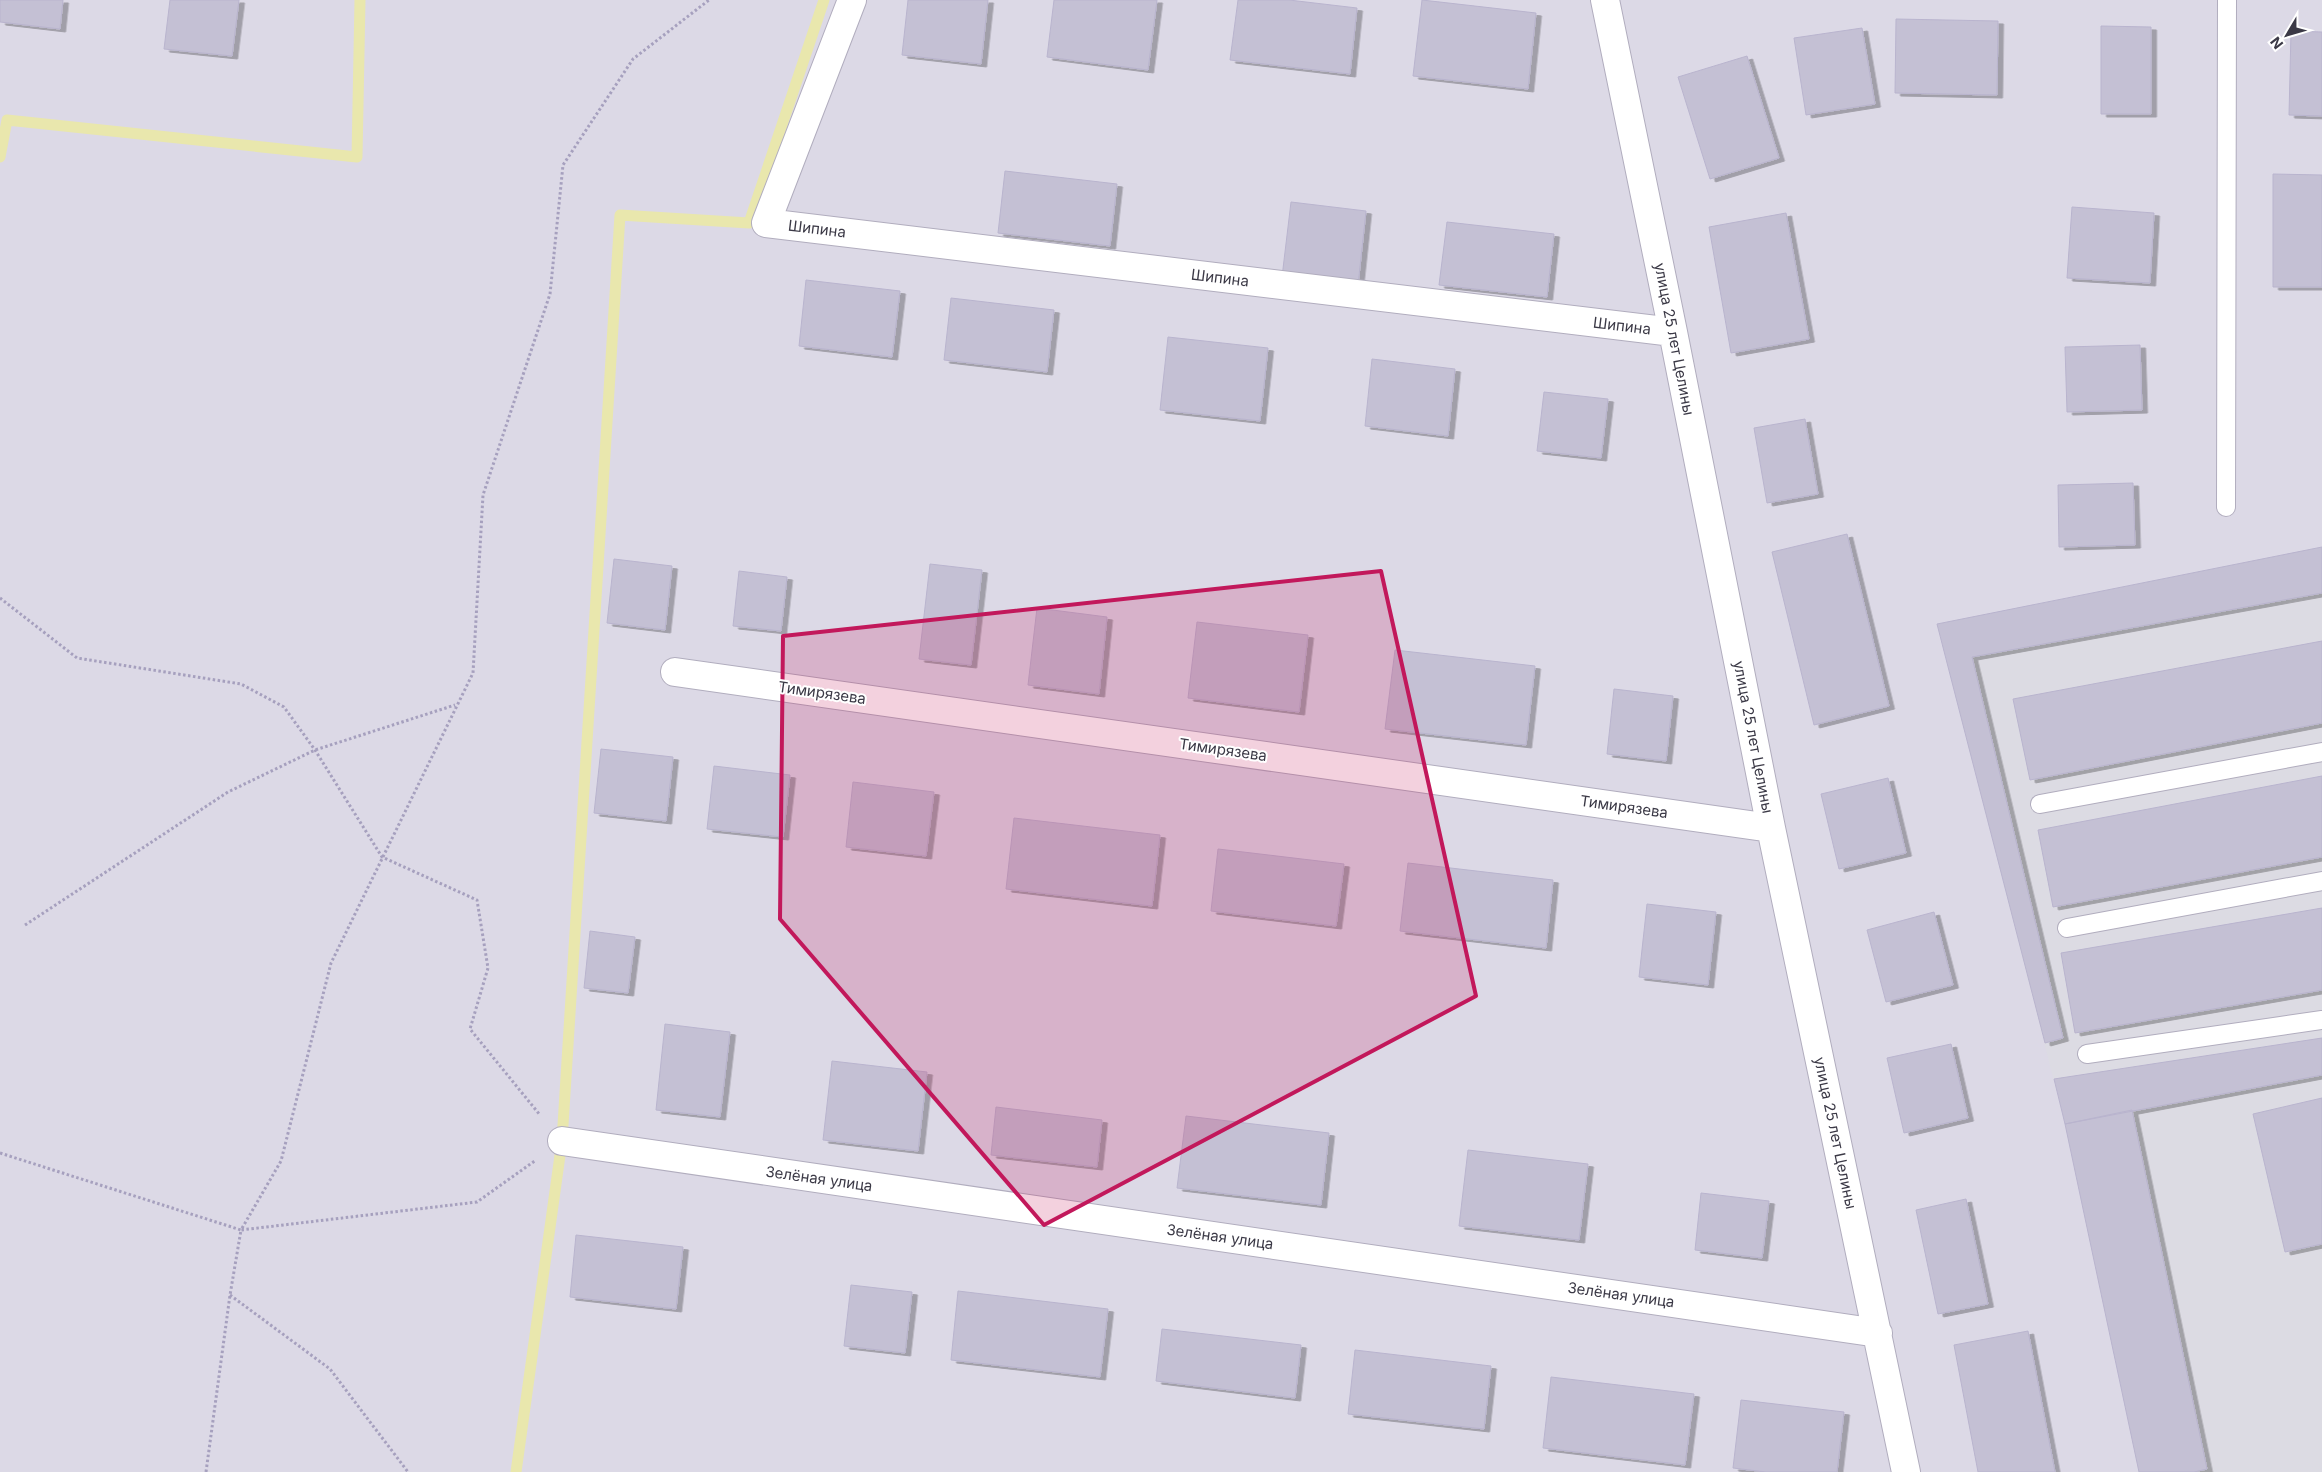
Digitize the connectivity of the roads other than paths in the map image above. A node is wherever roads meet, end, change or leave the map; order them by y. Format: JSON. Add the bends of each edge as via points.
{"nodes":[{"id":1,"x":852,"y":0,"type":"edge"},
{"id":2,"x":1604,"y":0,"type":"edge"},
{"id":3,"x":2227,"y":0,"type":"edge"},
{"id":4,"x":1673,"y":332,"type":"junction"},
{"id":5,"x":2226,"y":507,"type":"dead end"},
{"id":6,"x":675,"y":672,"type":"dead end"},
{"id":7,"x":2322,"y":752,"type":"edge"},
{"id":8,"x":2040,"y":804,"type":"dead end"},
{"id":9,"x":1771,"y":828,"type":"junction"},
{"id":10,"x":2322,"y":881,"type":"edge"},
{"id":11,"x":2067,"y":928,"type":"dead end"},
{"id":12,"x":2322,"y":1020,"type":"edge"},
{"id":13,"x":2087,"y":1054,"type":"dead end"},
{"id":14,"x":562,"y":1141,"type":"road end"},
{"id":15,"x":1878,"y":1333,"type":"junction"},
{"id":16,"x":1906,"y":1472,"type":"edge"}],
"edges":[{"from":1,"to":4,"type":"street","name":"Шипина","via":[[766,223]]},
{"from":2,"to":4,"type":"street","name":"улица 25 лет Целины"},
{"from":3,"to":5,"type":"lane"},
{"from":4,"to":9,"type":"street","name":"улица 25 лет Целины"},
{"from":6,"to":9,"type":"street","name":"Тимирязева"},
{"from":7,"to":8,"type":"lane"},
{"from":9,"to":15,"type":"street","name":"улица 25 лет Целины"},
{"from":10,"to":11,"type":"lane"},
{"from":12,"to":13,"type":"lane"},
{"from":14,"to":15,"type":"street","name":"Зелёная улица"},
{"from":15,"to":16,"type":"street","name":"улица 25 лет Целины"}]}
